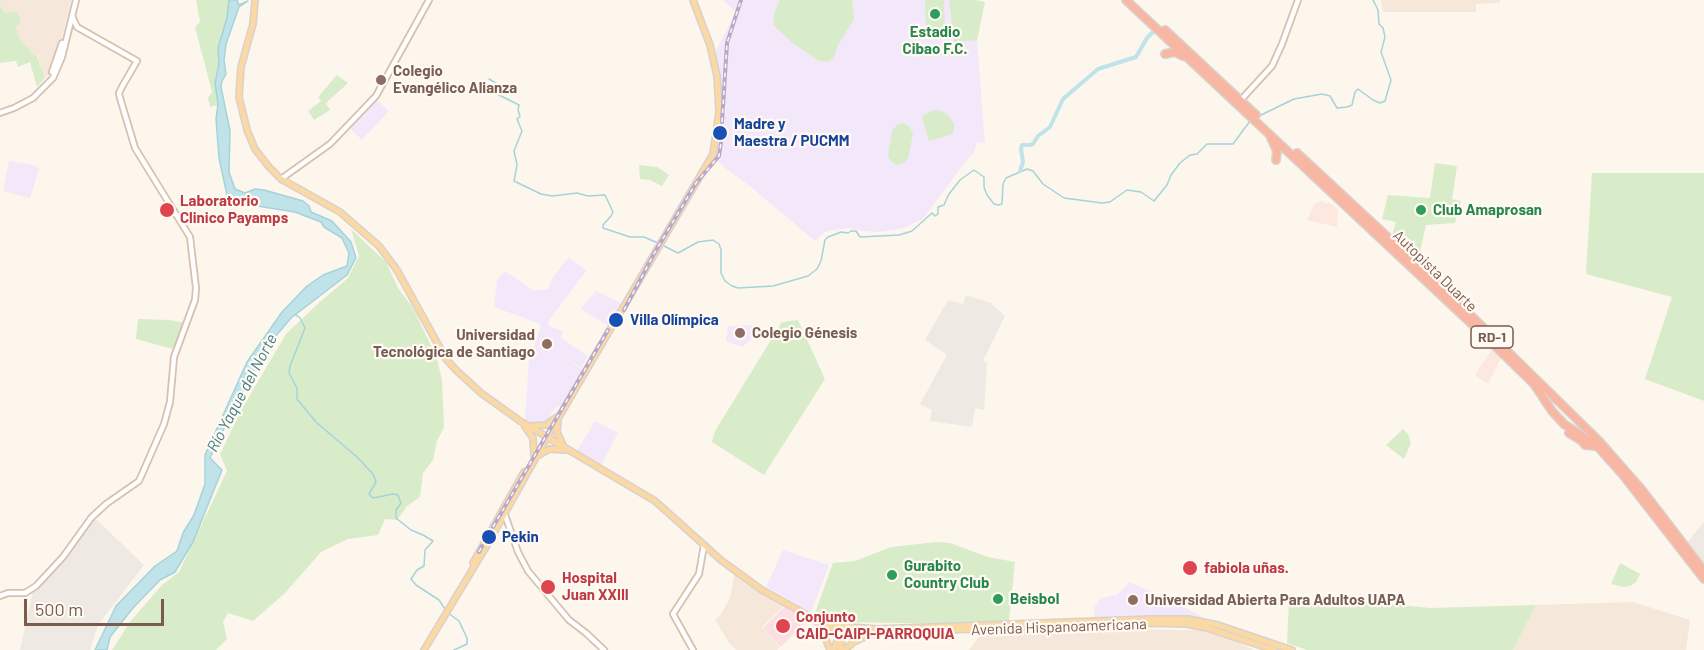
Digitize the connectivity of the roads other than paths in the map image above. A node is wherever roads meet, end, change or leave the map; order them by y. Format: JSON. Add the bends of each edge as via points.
{"nodes":[{"id":1,"x":75,"y":0,"type":"edge"},
{"id":2,"x":254,"y":0,"type":"edge"},
{"id":3,"x":429,"y":0,"type":"edge"},
{"id":4,"x":692,"y":0,"type":"edge"},
{"id":5,"x":1126,"y":0,"type":"edge"},
{"id":6,"x":1132,"y":0,"type":"edge"},
{"id":7,"x":1298,"y":0,"type":"edge"},
{"id":8,"x":74,"y":18,"type":"junction"},
{"id":9,"x":81,"y":30,"type":"junction"},
{"id":10,"x":66,"y":42,"type":"junction"},
{"id":11,"x":1165,"y":54,"type":"dead end"},
{"id":12,"x":1189,"y":59,"type":"junction"},
{"id":13,"x":1239,"y":102,"type":"junction"},
{"id":14,"x":0,"y":112,"type":"edge"},
{"id":15,"x":1260,"y":122,"type":"junction"},
{"id":16,"x":1266,"y":131,"type":"junction"},
{"id":17,"x":1294,"y":156,"type":"junction"},
{"id":18,"x":281,"y":179,"type":"junction"},
{"id":19,"x":1395,"y":246,"type":"junction"},
{"id":20,"x":1539,"y":390,"type":"junction"},
{"id":21,"x":1566,"y":410,"type":"junction"},
{"id":22,"x":1556,"y":416,"type":"junction"},
{"id":23,"x":558,"y":417,"type":"junction"},
{"id":24,"x":1581,"y":424,"type":"junction"},
{"id":25,"x":525,"y":425,"type":"junction"},
{"id":26,"x":1574,"y":432,"type":"junction"},
{"id":27,"x":546,"y":438,"type":"junction"},
{"id":28,"x":1598,"y":447,"type":"junction"},
{"id":29,"x":566,"y":449,"type":"junction"},
{"id":30,"x":535,"y":455,"type":"junction"},
{"id":31,"x":503,"y":508,"type":"junction"},
{"id":32,"x":500,"y":522,"type":"junction"},
{"id":33,"x":508,"y":522,"type":"junction"},
{"id":34,"x":705,"y":548,"type":"junction"},
{"id":35,"x":1704,"y":571,"type":"edge"},
{"id":36,"x":699,"y":574,"type":"junction"},
{"id":37,"x":1704,"y":579,"type":"edge"},
{"id":38,"x":0,"y":596,"type":"edge"},
{"id":39,"x":451,"y":602,"type":"junction"},
{"id":40,"x":813,"y":619,"type":"junction"},
{"id":41,"x":842,"y":631,"type":"junction"},
{"id":42,"x":879,"y":631,"type":"junction"},
{"id":43,"x":836,"y":649,"type":"edge"},
{"id":44,"x":422,"y":650,"type":"edge"},
{"id":45,"x":604,"y":650,"type":"edge"},
{"id":46,"x":693,"y":650,"type":"edge"},
{"id":47,"x":1274,"y":650,"type":"edge"},
{"id":48,"x":1292,"y":650,"type":"edge"}],
"edges":[{"from":1,"to":8,"type":"main road"},
{"from":1,"to":14,"type":"main road","via":[[59,57],[48,79],[31,97]]},
{"from":2,"to":18,"type":"main road","via":[[253,24],[240,76],[240,105],[256,150]]},
{"from":3,"to":18,"type":"main road","via":[[376,96],[330,144]]},
{"from":4,"to":23,"type":"main road","via":[[711,59],[716,96],[710,154]]},
{"from":5,"to":12,"type":"highway","name":"Autopista Duarte","number":"RD-1"},
{"from":6,"to":13,"type":"highway","name":"Autopista Duarte","number":"RD-1"},
{"from":7,"to":13,"type":"main road","via":[[1272,66]]},
{"from":8,"to":9,"type":"main road"},
{"from":8,"to":10,"type":"main road"},
{"from":9,"to":10,"type":"main road","via":[[71,31]]},
{"from":9,"to":38,"type":"main road","via":[[137,61],[120,98],[135,148],[190,237],[194,305],[174,357],[170,405],[135,485],[91,518],[36,586],[25,593]]},
{"from":10,"to":14,"type":"main road","via":[[58,68],[44,88],[33,98]]},
{"from":11,"to":12,"type":"highway","via":[[1175,52]]},
{"from":12,"to":13,"type":"highway","name":"Autopista Duarte","number":"RD-1"},
{"from":13,"to":15,"type":"highway","name":"Autopista Duarte","number":"RD-1"},
{"from":15,"to":16,"type":"highway","name":"Autopista Duarte","number":"RD-1"},
{"from":15,"to":19,"type":"highway","name":"Autopista Duarte","number":"RD-1"},
{"from":16,"to":17,"type":"highway","name":"Autopista Duarte","number":"RD-1"},
{"from":16,"to":17,"type":"highway","via":[[1277,157],[1287,153]]},
{"from":17,"to":19,"type":"highway","name":"Autopista Duarte","number":"RD-1","via":[[1377,235]]},
{"from":18,"to":25,"type":"main road","via":[[340,212],[379,246],[397,270],[448,362]]},
{"from":19,"to":20,"type":"highway","name":"Autopista Duarte","number":"RD-1"},
{"from":19,"to":21,"type":"highway","name":"Autopista Duarte","number":"RD-1"},
{"from":20,"to":22,"type":"highway","name":"Autopista Duarte","number":"RD-1"},
{"from":20,"to":28,"type":"highway","via":[[1548,413],[1586,446]]},
{"from":21,"to":22,"type":"highway","via":[[1567,418]]},
{"from":21,"to":24,"type":"highway","name":"Autopista Duarte","number":"RD-1"},
{"from":22,"to":26,"type":"highway","name":"Autopista Duarte","number":"RD-1"},
{"from":23,"to":25,"type":"main road","via":[[542,426]]},
{"from":23,"to":27,"type":"main road"},
{"from":23,"to":29,"type":"main road","via":[[557,432]]},
{"from":24,"to":26,"type":"highway","via":[[1571,422]]},
{"from":24,"to":35,"type":"highway","name":"Autopista Duarte","number":"RD-1","via":[[1642,490]]},
{"from":25,"to":27,"type":"main road"},
{"from":25,"to":30,"type":"main road","via":[[533,438]]},
{"from":26,"to":28,"type":"highway","name":"Autopista Duarte","number":"RD-1"},
{"from":27,"to":29,"type":"main road"},
{"from":27,"to":30,"type":"main road"},
{"from":28,"to":37,"type":"highway","name":"Autopista Duarte","number":"RD-1"},
{"from":29,"to":30,"type":"main road","via":[[549,449]]},
{"from":29,"to":34,"type":"main road","via":[[657,503]]},
{"from":30,"to":31,"type":"main road"},
{"from":30,"to":31,"type":"main road"},
{"from":31,"to":32,"type":"main road"},
{"from":31,"to":33,"type":"main road"},
{"from":31,"to":39,"type":"main road"},
{"from":32,"to":33,"type":"main road"},
{"from":32,"to":39,"type":"main road"},
{"from":33,"to":45,"type":"main road","via":[[528,571],[569,620]]},
{"from":34,"to":36,"type":"main road"},
{"from":34,"to":36,"type":"main road"},
{"from":34,"to":40,"type":"main road","via":[[756,586]]},
{"from":36,"to":46,"type":"main road","via":[[673,614]]},
{"from":39,"to":44,"type":"main road"},
{"from":40,"to":41,"type":"main road","name":"Avenida Hispanoamericana"},
{"from":40,"to":42,"type":"main road"},
{"from":40,"to":43,"type":"main road"},
{"from":41,"to":42,"type":"main road","name":"Avenida Hispanoamericana"},
{"from":41,"to":43,"type":"main road"},
{"from":42,"to":43,"type":"main road"},
{"from":42,"to":47,"type":"main road","name":"Avenida Hispanoamericana","via":[[1186,624]]},
{"from":42,"to":48,"type":"main road","name":"Avenida Hispanoamericana","via":[[1188,620],[1218,625]]}]}
